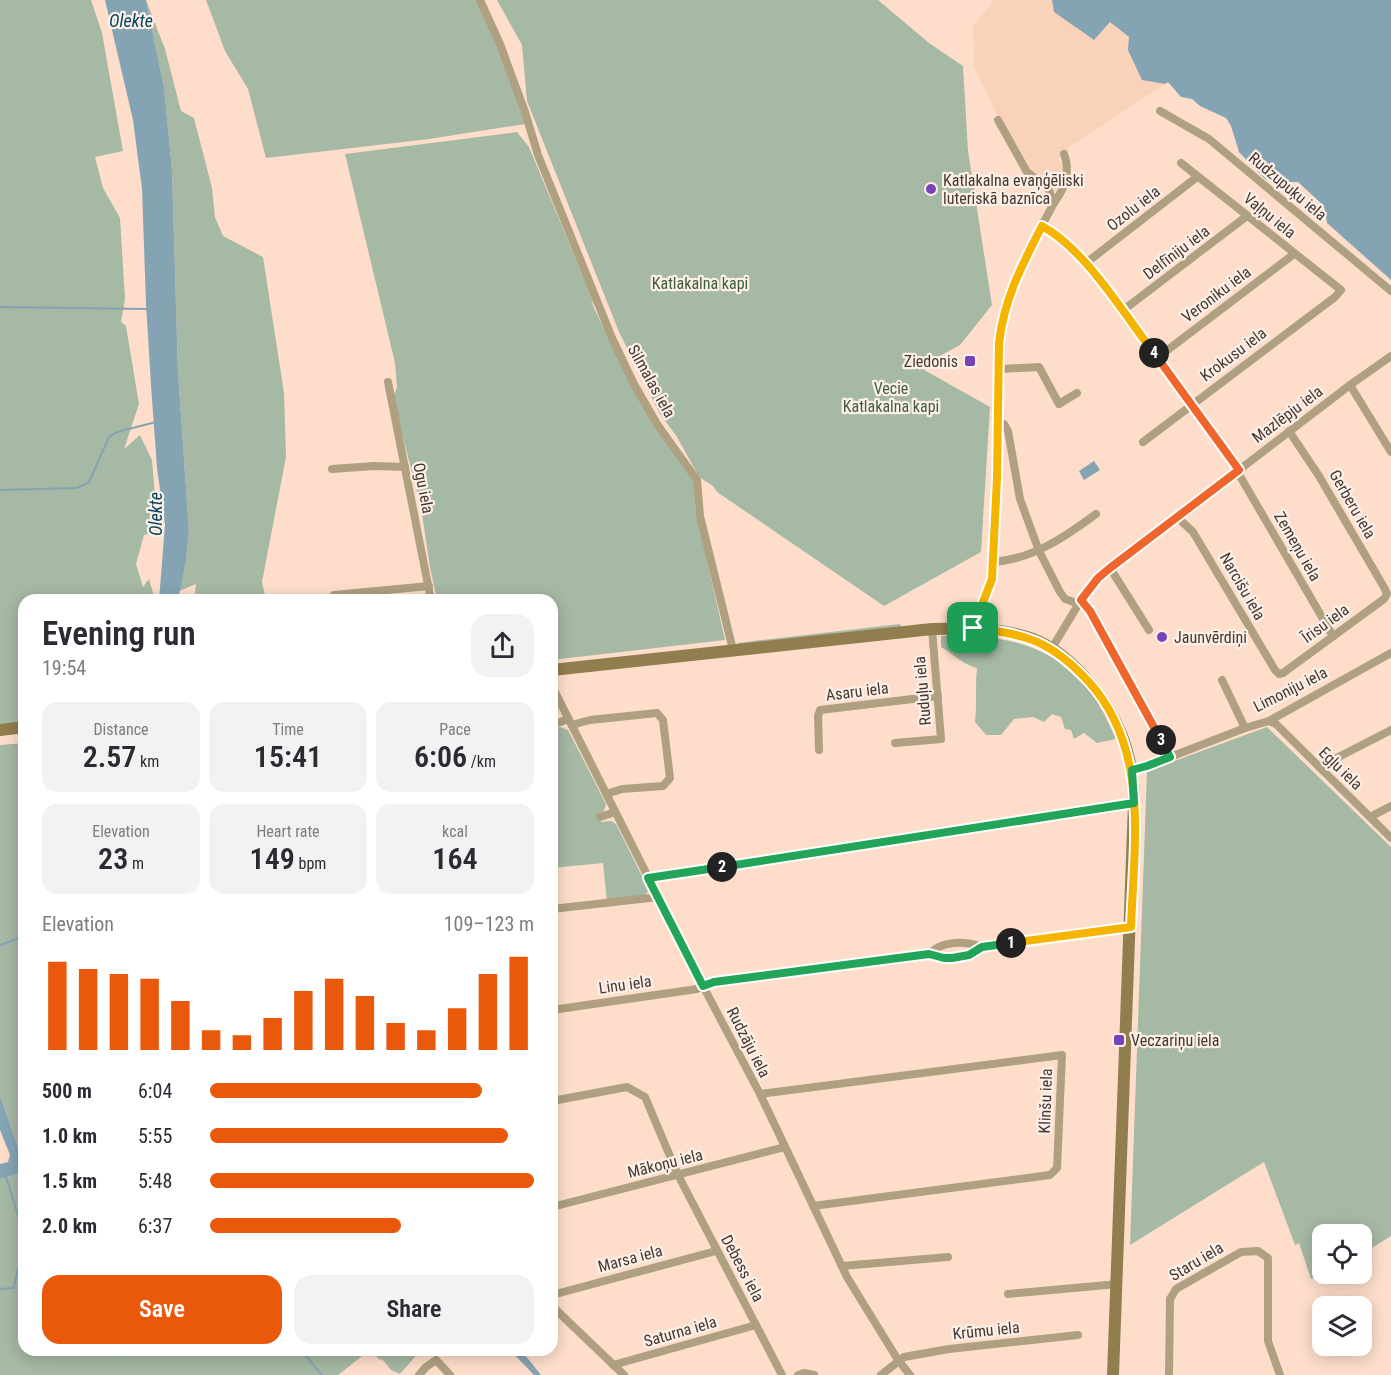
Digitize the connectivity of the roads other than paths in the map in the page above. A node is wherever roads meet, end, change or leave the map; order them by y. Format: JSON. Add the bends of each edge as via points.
{"nodes":[{"id":1,"x":480,"y":0,"type":"edge"},
{"id":2,"x":1160,"y":111,"type":"dead end"},
{"id":3,"x":998,"y":120,"type":"dead end"},
{"id":4,"x":1064,"y":154,"type":"dead end"},
{"id":5,"x":1181,"y":163,"type":"dead end"},
{"id":6,"x":1197,"y":177,"type":"junction"},
{"id":7,"x":1054,"y":203,"type":"junction"},
{"id":8,"x":1247,"y":216,"type":"junction"},
{"id":9,"x":1042,"y":226,"type":"junction"},
{"id":10,"x":1294,"y":254,"type":"junction"},
{"id":11,"x":1086,"y":263,"type":"junction"},
{"id":12,"x":1341,"y":290,"type":"joint"},
{"id":13,"x":1391,"y":291,"type":"edge"},
{"id":14,"x":1122,"y":311,"type":"junction"},
{"id":15,"x":1391,"y":356,"type":"edge"},
{"id":16,"x":1157,"y":358,"type":"junction"},
{"id":17,"x":1000,"y":369,"type":"junction"},
{"id":18,"x":388,"y":382,"type":"dead end"},
{"id":19,"x":1350,"y":385,"type":"junction"},
{"id":20,"x":1077,"y":393,"type":"dead end"},
{"id":21,"x":1191,"y":405,"type":"junction"},
{"id":22,"x":998,"y":421,"type":"junction"},
{"id":23,"x":1289,"y":431,"type":"junction"},
{"id":24,"x":1143,"y":442,"type":"dead end"},
{"id":25,"x":1391,"y":452,"type":"edge"},
{"id":26,"x":405,"y":467,"type":"junction"},
{"id":27,"x":332,"y":469,"type":"dead end"},
{"id":28,"x":1238,"y":470,"type":"junction"},
{"id":29,"x":1096,"y":514,"type":"dead end"},
{"id":30,"x":1176,"y":516,"type":"junction"},
{"id":31,"x":1039,"y":551,"type":"junction"},
{"id":32,"x":993,"y":562,"type":"junction"},
{"id":33,"x":1110,"y":568,"type":"junction"},
{"id":34,"x":429,"y":586,"type":"junction"},
{"id":35,"x":345,"y":594,"type":"edge"},
{"id":36,"x":430,"y":594,"type":"edge"},
{"id":37,"x":1387,"y":594,"type":"joint"},
{"id":38,"x":1080,"y":602,"type":"junction"},
{"id":39,"x":973,"y":628,"type":"junction"},
{"id":40,"x":932,"y":630,"type":"junction"},
{"id":41,"x":1149,"y":630,"type":"dead end"},
{"id":42,"x":1333,"y":636,"type":"junction"},
{"id":43,"x":1052,"y":648,"type":"junction"},
{"id":44,"x":733,"y":650,"type":"junction"},
{"id":45,"x":1391,"y":653,"type":"edge"},
{"id":46,"x":558,"y":669,"type":"edge"},
{"id":47,"x":1279,"y":674,"type":"joint"},
{"id":48,"x":1222,"y":680,"type":"dead end"},
{"id":49,"x":938,"y":696,"type":"junction"},
{"id":50,"x":558,"y":698,"type":"edge"},
{"id":51,"x":1269,"y":721,"type":"junction"},
{"id":52,"x":570,"y":722,"type":"junction"},
{"id":53,"x":558,"y":724,"type":"edge"},
{"id":54,"x":18,"y":728,"type":"edge"},
{"id":55,"x":1245,"y":728,"type":"junction"},
{"id":56,"x":1391,"y":729,"type":"edge"},
{"id":57,"x":0,"y":730,"type":"edge"},
{"id":58,"x":895,"y":743,"type":"dead end"},
{"id":59,"x":819,"y":750,"type":"dead end"},
{"id":60,"x":1170,"y":757,"type":"junction"},
{"id":61,"x":1319,"y":767,"type":"junction"},
{"id":62,"x":1132,"y":770,"type":"junction"},
{"id":63,"x":606,"y":794,"type":"junction"},
{"id":64,"x":1134,"y":803,"type":"junction"},
{"id":65,"x":1391,"y":806,"type":"edge"},
{"id":66,"x":615,"y":813,"type":"junction"},
{"id":67,"x":600,"y":817,"type":"dead end"},
{"id":68,"x":1370,"y":817,"type":"junction"},
{"id":69,"x":1391,"y":838,"type":"edge"},
{"id":70,"x":648,"y":878,"type":"junction"},
{"id":71,"x":658,"y":897,"type":"junction"},
{"id":72,"x":558,"y":908,"type":"edge"},
{"id":73,"x":1131,"y":927,"type":"junction"},
{"id":74,"x":982,"y":947,"type":"junction"},
{"id":75,"x":929,"y":954,"type":"junction"},
{"id":76,"x":703,"y":986,"type":"junction"},
{"id":77,"x":558,"y":1009,"type":"edge"},
{"id":78,"x":759,"y":1094,"type":"junction"},
{"id":79,"x":558,"y":1100,"type":"edge"},
{"id":80,"x":785,"y":1147,"type":"junction"},
{"id":81,"x":678,"y":1175,"type":"junction"},
{"id":82,"x":558,"y":1205,"type":"edge"},
{"id":83,"x":813,"y":1206,"type":"junction"},
{"id":84,"x":716,"y":1251,"type":"junction"},
{"id":85,"x":948,"y":1257,"type":"dead end"},
{"id":86,"x":842,"y":1266,"type":"junction"},
{"id":87,"x":1118,"y":1284,"type":"junction"},
{"id":88,"x":558,"y":1293,"type":"edge"},
{"id":89,"x":1008,"y":1294,"type":"dead end"},
{"id":90,"x":558,"y":1312,"type":"edge"},
{"id":91,"x":756,"y":1325,"type":"junction"},
{"id":92,"x":1078,"y":1335,"type":"dead end"},
{"id":93,"x":898,"y":1360,"type":"junction"},
{"id":94,"x":613,"y":1365,"type":"junction"},
{"id":95,"x":419,"y":1375,"type":"edge"},
{"id":96,"x":450,"y":1375,"type":"edge"},
{"id":97,"x":624,"y":1375,"type":"edge"},
{"id":98,"x":782,"y":1375,"type":"edge"},
{"id":99,"x":798,"y":1375,"type":"edge"},
{"id":100,"x":814,"y":1375,"type":"edge"},
{"id":101,"x":881,"y":1375,"type":"edge"},
{"id":102,"x":910,"y":1375,"type":"edge"},
{"id":103,"x":1113,"y":1375,"type":"edge"},
{"id":104,"x":1170,"y":1375,"type":"edge"},
{"id":105,"x":1280,"y":1375,"type":"edge"}],
"edges":[{"from":1,"to":44,"type":"street","name":"Silmalas iela","via":[[616,347],[657,424],[697,480],[700,516]]},
{"from":2,"to":13,"type":"street","name":"Rudzupuķu iela","via":[[1209,139]]},
{"from":3,"to":7,"type":"street","via":[[1027,172],[1048,188]]},
{"from":4,"to":7,"type":"street","via":[[1066,182]]},
{"from":5,"to":6,"type":"street","name":"Vaļņu iela"},
{"from":6,"to":8,"type":"street","name":"Vaļņu iela"},
{"from":6,"to":11,"type":"street","name":"Ozolu iela"},
{"from":7,"to":9,"type":"street"},
{"from":8,"to":10,"type":"street","name":"Vaļņu iela"},
{"from":8,"to":14,"type":"street","name":"Delfīniju iela"},
{"from":9,"to":11,"type":"street","name":"Zemeņu iela"},
{"from":9,"to":17,"type":"street","via":[[1006,302],[999,343]]},
{"from":10,"to":12,"type":"street","name":"Vaļņu iela"},
{"from":10,"to":16,"type":"street","name":"Veroniku iela"},
{"from":11,"to":14,"type":"street","name":"Zemeņu iela"},
{"from":12,"to":21,"type":"street","name":"Krokusu iela"},
{"from":14,"to":16,"type":"street","name":"Zemeņu iela"},
{"from":15,"to":19,"type":"street","name":"Mazlēpju iela"},
{"from":16,"to":21,"type":"street","name":"Zemeņu iela"},
{"from":17,"to":20,"type":"street","via":[[1039,367],[1059,404]]},
{"from":17,"to":22,"type":"street"},
{"from":18,"to":26,"type":"street","name":"Ogu iela"},
{"from":19,"to":23,"type":"street","name":"Mazlēpju iela"},
{"from":19,"to":25,"type":"street"},
{"from":21,"to":24,"type":"street","name":"Krokusu iela"},
{"from":21,"to":28,"type":"street","name":"Zemeņu iela"},
{"from":22,"to":31,"type":"street","via":[[1008,430],[1020,500]]},
{"from":22,"to":32,"type":"street"},
{"from":23,"to":28,"type":"street","name":"Mazlēpju iela"},
{"from":23,"to":37,"type":"street","name":"Gerberu iela"},
{"from":26,"to":27,"type":"street"},
{"from":26,"to":34,"type":"street","name":"Ogu iela"},
{"from":28,"to":30,"type":"street","name":"Mazlēpju iela"},
{"from":28,"to":42,"type":"street","name":"Zemeņu iela"},
{"from":29,"to":31,"type":"street"},
{"from":30,"to":33,"type":"street","name":"Mazlēpju iela"},
{"from":30,"to":47,"type":"street","name":"Narcišu iela","via":[[1194,532]]},
{"from":31,"to":32,"type":"street"},
{"from":31,"to":38,"type":"street","via":[[1065,599]]},
{"from":32,"to":39,"type":"street","via":[[990,588]]},
{"from":33,"to":38,"type":"street","name":"Mazlēpju iela"},
{"from":33,"to":41,"type":"street"},
{"from":34,"to":35,"type":"street"},
{"from":34,"to":36,"type":"street","name":"Ogu iela"},
{"from":37,"to":42,"type":"street","name":"Īrisu iela"},
{"from":38,"to":43,"type":"street","name":"Mazlēpju iela"},
{"from":38,"to":60,"type":"street","via":[[1090,611]]},
{"from":39,"to":40,"type":"main road"},
{"from":39,"to":43,"type":"main road","via":[[1026,636]]},
{"from":40,"to":44,"type":"main road"},
{"from":40,"to":49,"type":"street","name":"Ruduļu iela"},
{"from":42,"to":47,"type":"street","name":"Īrisu iela"},
{"from":43,"to":62,"type":"main road","via":[[1072,663],[1116,719]]},
{"from":44,"to":46,"type":"main road"},
{"from":45,"to":51,"type":"street","name":"Limoniju iela"},
{"from":48,"to":55,"type":"street"},
{"from":49,"to":58,"type":"street","name":"Ruduļu iela","via":[[941,739]]},
{"from":49,"to":59,"type":"street","name":"Asaru iela","via":[[820,710]]},
{"from":50,"to":52,"type":"street","name":"Rudzāju iela"},
{"from":51,"to":55,"type":"street","name":"Limoniju iela"},
{"from":51,"to":61,"type":"street","name":"Egļu iela"},
{"from":52,"to":53,"type":"street"},
{"from":52,"to":63,"type":"street","name":"Rudzāju iela"},
{"from":52,"to":63,"type":"street","via":[[657,713],[663,720],[670,778],[663,786]]},
{"from":54,"to":57,"type":"main road"},
{"from":55,"to":60,"type":"street","name":"Limoniju iela"},
{"from":56,"to":61,"type":"street"},
{"from":60,"to":62,"type":"street","name":"Limoniju iela"},
{"from":61,"to":68,"type":"street","name":"Egļu iela"},
{"from":62,"to":64,"type":"main road"},
{"from":63,"to":66,"type":"street","name":"Rudzāju iela"},
{"from":64,"to":70,"type":"street"},
{"from":64,"to":73,"type":"main road"},
{"from":65,"to":68,"type":"street"},
{"from":66,"to":67,"type":"street"},
{"from":66,"to":70,"type":"street","name":"Rudzāju iela"},
{"from":68,"to":69,"type":"street","name":"Egļu iela"},
{"from":70,"to":71,"type":"street","name":"Rudzāju iela"},
{"from":71,"to":72,"type":"street"},
{"from":71,"to":76,"type":"street","name":"Rudzāju iela"},
{"from":73,"to":74,"type":"street"},
{"from":73,"to":87,"type":"main road"},
{"from":74,"to":75,"type":"street","via":[[969,955],[952,958]]},
{"from":74,"to":75,"type":"street","via":[[957,942]]},
{"from":75,"to":76,"type":"street"},
{"from":76,"to":77,"type":"street","name":"Linu iela"},
{"from":76,"to":78,"type":"street","name":"Rudzāju iela"},
{"from":78,"to":80,"type":"street","name":"Rudzāju iela"},
{"from":78,"to":83,"type":"street","name":"Klinšu iela","via":[[1062,1055],[1057,1168],[1050,1175]]},
{"from":79,"to":81,"type":"street","name":"Debess iela","via":[[627,1087],[645,1097]]},
{"from":80,"to":81,"type":"street","name":"Mākoņu iela"},
{"from":80,"to":83,"type":"street","name":"Rudzāju iela"},
{"from":81,"to":82,"type":"street","name":"Mākoņu iela"},
{"from":81,"to":84,"type":"street","name":"Debess iela"},
{"from":83,"to":86,"type":"street","name":"Rudzāju iela"},
{"from":84,"to":88,"type":"street","name":"Marsa iela"},
{"from":84,"to":91,"type":"street","name":"Debess iela"},
{"from":85,"to":86,"type":"street"},
{"from":86,"to":93,"type":"street","name":"Rudzāju iela"},
{"from":87,"to":89,"type":"street"},
{"from":87,"to":103,"type":"main road"},
{"from":90,"to":94,"type":"street"},
{"from":91,"to":94,"type":"street","name":"Saturna iela"},
{"from":91,"to":98,"type":"street","name":"Debess iela"},
{"from":92,"to":93,"type":"street","name":"Krūmu iela","via":[[949,1349]]},
{"from":93,"to":101,"type":"street"},
{"from":93,"to":102,"type":"street","name":"Rudzāju iela"},
{"from":94,"to":97,"type":"street"},
{"from":95,"to":96,"type":"street","via":[[436,1360]]},
{"from":99,"to":100,"type":"street"},
{"from":104,"to":105,"type":"street","name":"Staru iela","via":[[1172,1293],[1241,1252],[1258,1251],[1268,1258],[1268,1341]]}]}
